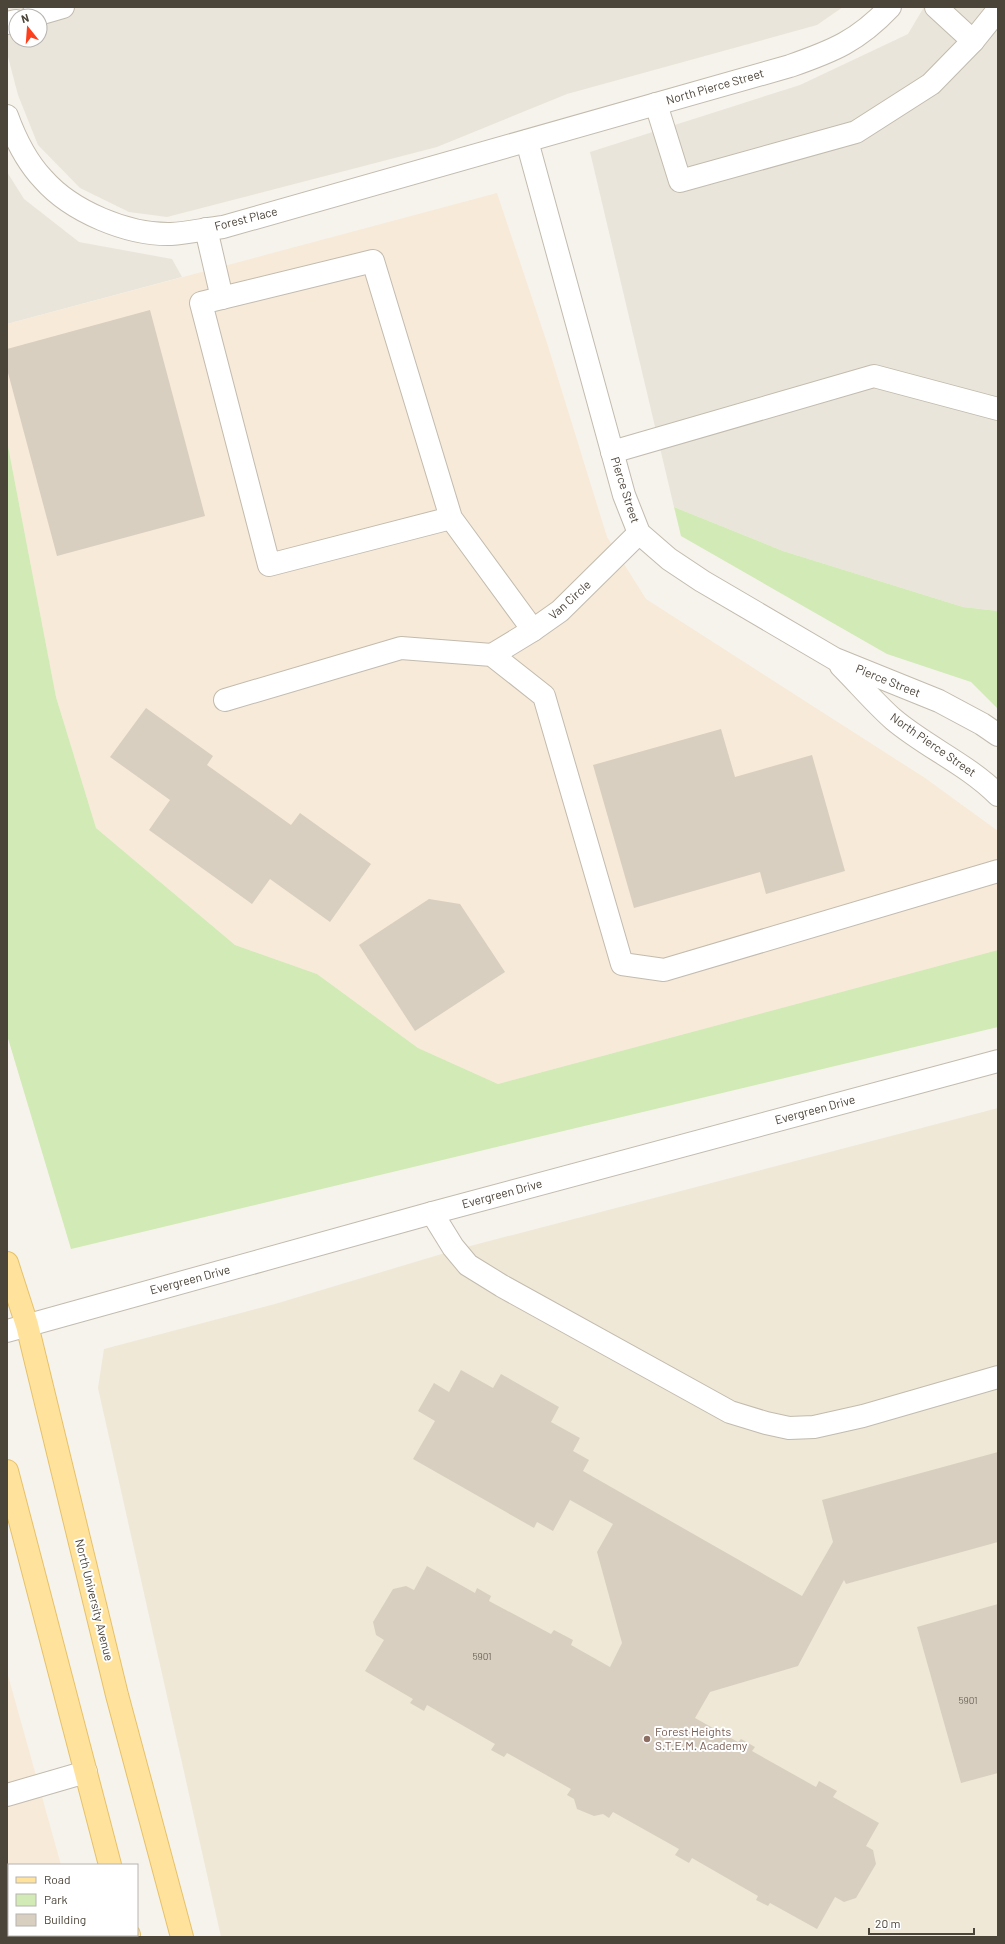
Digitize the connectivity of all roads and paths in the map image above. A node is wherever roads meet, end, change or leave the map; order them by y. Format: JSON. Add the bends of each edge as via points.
{"nodes":[{"id":1,"x":63,"y":7,"type":"edge"},
{"id":2,"x":890,"y":7,"type":"edge"},
{"id":3,"x":936,"y":7,"type":"edge"},
{"id":4,"x":998,"y":10,"type":"edge"},
{"id":5,"x":48,"y":11,"type":"edge"},
{"id":6,"x":973,"y":41,"type":"junction"},
{"id":7,"x":656,"y":104,"type":"junction"},
{"id":8,"x":7,"y":116,"type":"edge"},
{"id":9,"x":527,"y":141,"type":"junction"},
{"id":10,"x":206,"y":229,"type":"junction"},
{"id":11,"x":222,"y":298,"type":"junction"},
{"id":12,"x":998,"y":409,"type":"edge"},
{"id":13,"x":612,"y":452,"type":"junction"},
{"id":14,"x":451,"y":518,"type":"junction"},
{"id":15,"x":639,"y":533,"type":"junction"},
{"id":16,"x":533,"y":630,"type":"junction"},
{"id":17,"x":492,"y":654,"type":"junction"},
{"id":18,"x":835,"y":659,"type":"junction"},
{"id":19,"x":225,"y":700,"type":"dead end"},
{"id":20,"x":998,"y":735,"type":"edge"},
{"id":21,"x":998,"y":795,"type":"edge"},
{"id":22,"x":998,"y":871,"type":"edge"},
{"id":23,"x":998,"y":1061,"type":"edge"},
{"id":24,"x":432,"y":1213,"type":"junction"},
{"id":25,"x":7,"y":1263,"type":"edge"},
{"id":26,"x":17,"y":1328,"type":"edge"},
{"id":27,"x":998,"y":1377,"type":"edge"},
{"id":28,"x":7,"y":1471,"type":"edge"},
{"id":29,"x":86,"y":1772,"type":"junction"},
{"id":30,"x":7,"y":1795,"type":"edge"},
{"id":31,"x":110,"y":1864,"type":"edge"},
{"id":32,"x":182,"y":1937,"type":"edge"}],
"edges":[{"from":1,"to":5,"type":"street"},
{"from":2,"to":7,"type":"street","name":"North Pierce Street","via":[[873,25],[827,53]]},
{"from":3,"to":6,"type":"street"},
{"from":4,"to":6,"type":"street"},
{"from":6,"to":7,"type":"street","via":[[931,84],[856,132],[680,181]]},
{"from":7,"to":9,"type":"street","name":"North Pierce Street"},
{"from":8,"to":10,"type":"street","name":"Forest Place","via":[[26,156],[43,179],[59,194],[85,211],[143,232],[171,234]]},
{"from":9,"to":10,"type":"street","name":"Forest Place","via":[[223,227]]},
{"from":9,"to":13,"type":"street","name":"Pierce Street"},
{"from":10,"to":11,"type":"street"},
{"from":11,"to":14,"type":"street","via":[[373,261]]},
{"from":11,"to":14,"type":"street","via":[[201,303],[269,566]]},
{"from":12,"to":13,"type":"street","via":[[874,376]]},
{"from":13,"to":15,"type":"street","name":"Pierce Street","via":[[624,495]]},
{"from":14,"to":16,"type":"street"},
{"from":15,"to":16,"type":"street","name":"Van Circle","via":[[560,611]]},
{"from":15,"to":18,"type":"street","name":"Pierce Street","via":[[669,559],[702,581]]},
{"from":16,"to":17,"type":"street","name":"Van Circle"},
{"from":17,"to":19,"type":"street","via":[[401,648]]},
{"from":17,"to":22,"type":"street","via":[[544,696],[622,964],[664,970]]},
{"from":18,"to":20,"type":"street","name":"Pierce Street","via":[[939,701]]},
{"from":18,"to":21,"type":"street","name":"North Pierce Street","via":[[894,719],[982,779]]},
{"from":23,"to":24,"type":"street","name":"Evergreen Drive"},
{"from":24,"to":26,"type":"street","name":"Evergreen Drive"},
{"from":24,"to":27,"type":"street","via":[[453,1247],[468,1265],[730,1412],[766,1423],[789,1428],[814,1427],[863,1416]]},
{"from":25,"to":26,"type":"main road","name":"North University Avenue"},
{"from":26,"to":32,"type":"main road","name":"North University Avenue"},
{"from":28,"to":29,"type":"main road"},
{"from":29,"to":30,"type":"street"},
{"from":29,"to":31,"type":"main road"}]}
